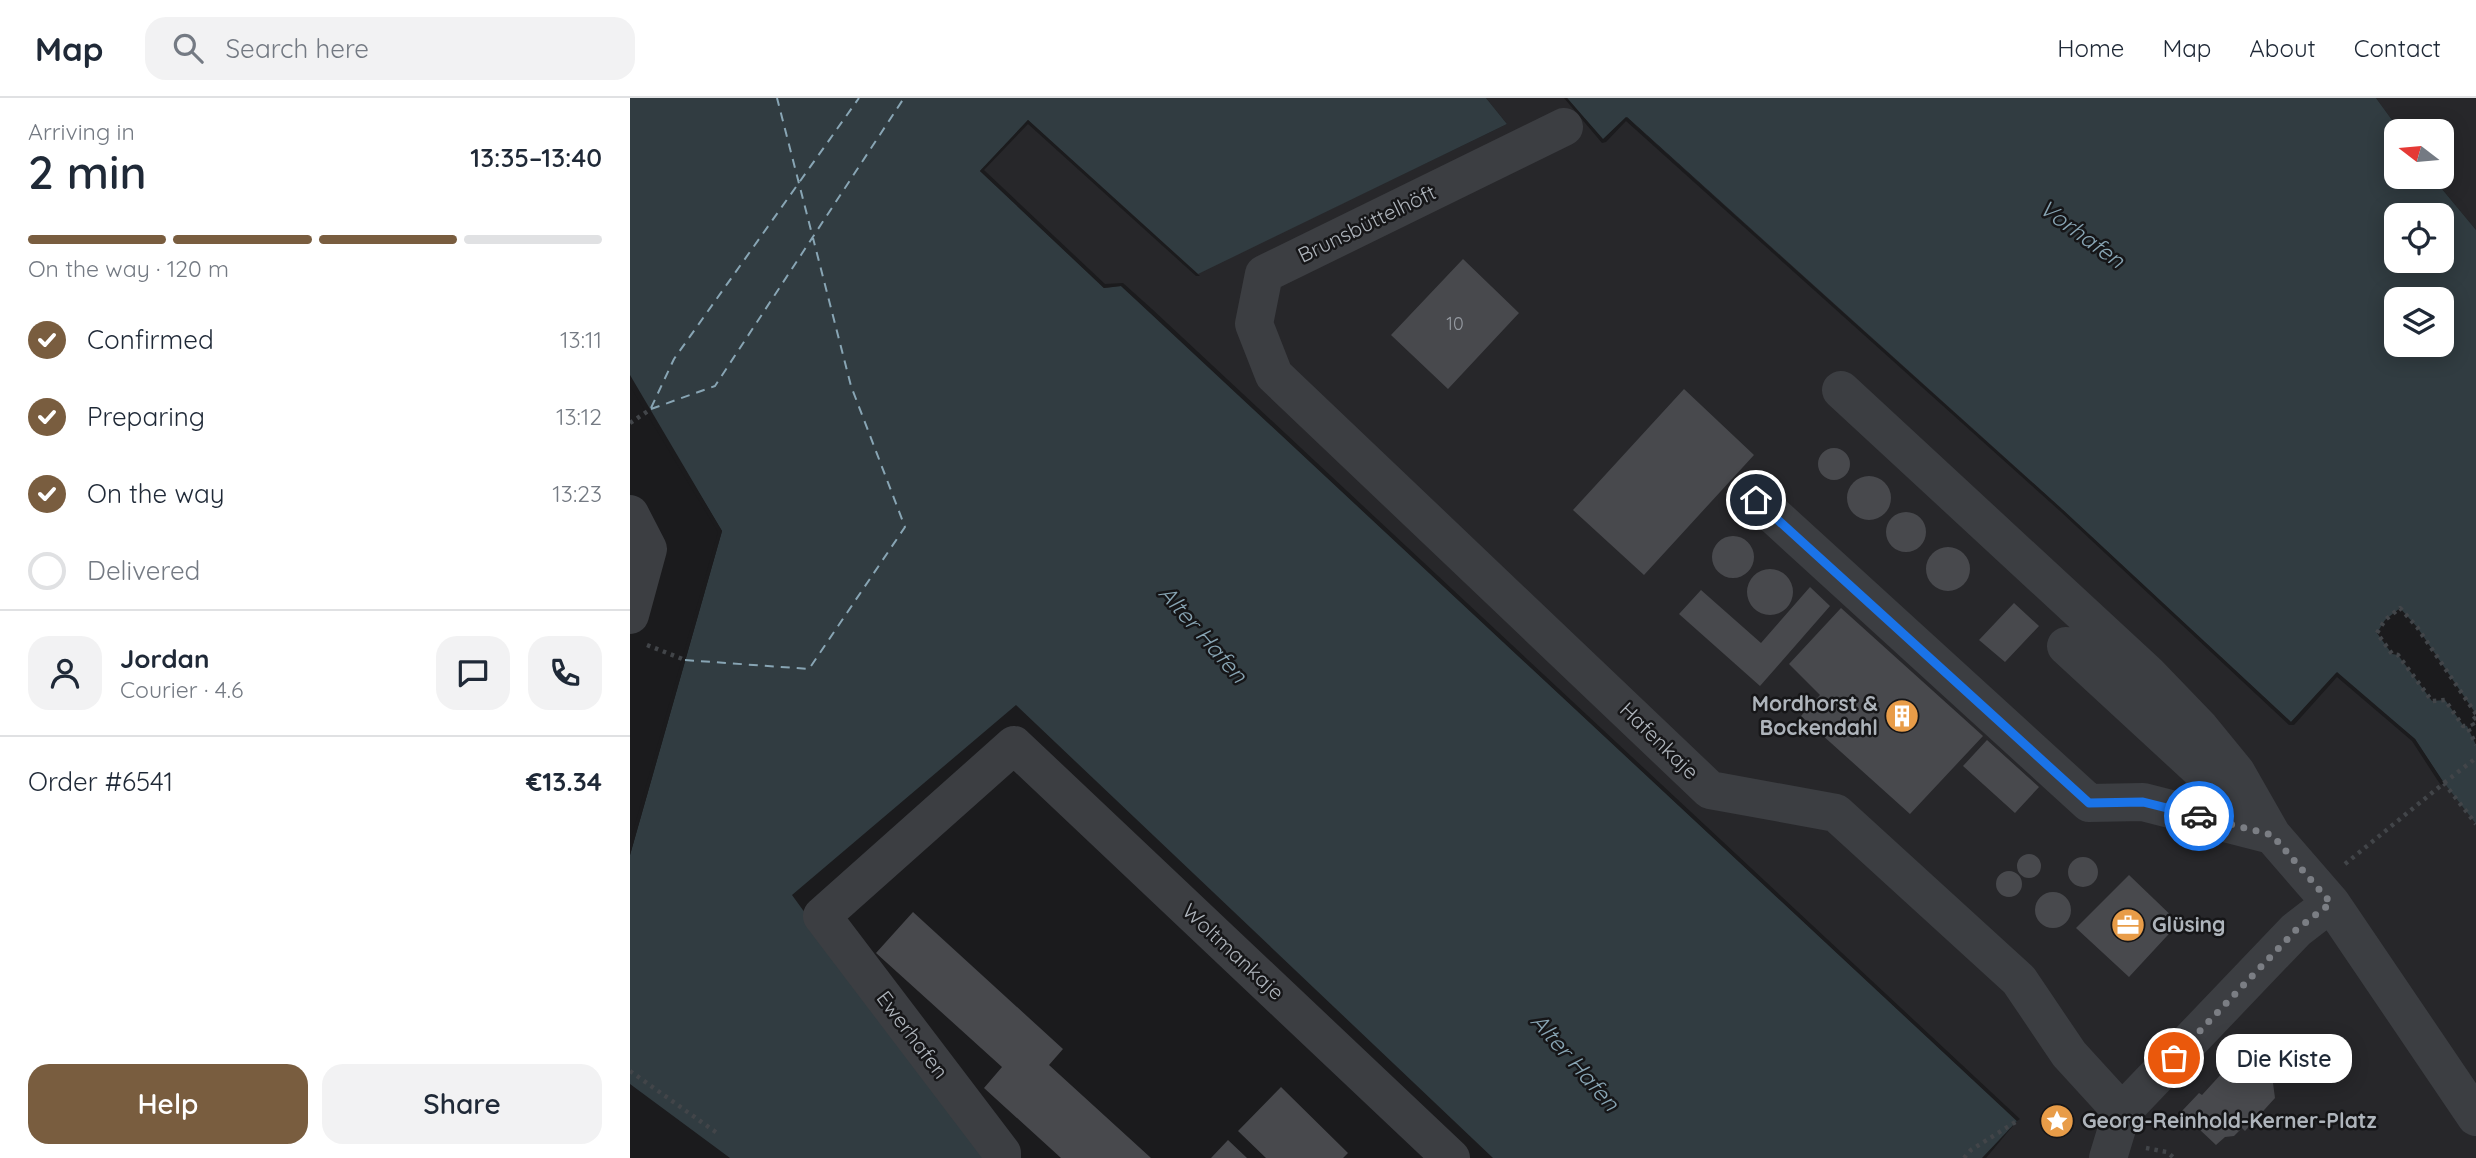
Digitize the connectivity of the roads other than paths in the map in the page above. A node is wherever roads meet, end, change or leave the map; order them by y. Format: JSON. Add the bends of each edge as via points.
{"nodes":[{"id":1,"x":1564,"y":127,"type":"dead end"},
{"id":2,"x":1274,"y":375,"type":"joint"},
{"id":3,"x":1841,"y":390,"type":"dead end"},
{"id":4,"x":1756,"y":500,"type":"dead end"},
{"id":5,"x":630,"y":514,"type":"edge"},
{"id":6,"x":636,"y":629,"type":"edge"},
{"id":7,"x":2066,"y":646,"type":"dead end"},
{"id":8,"x":2272,"y":835,"type":"junction"},
{"id":9,"x":2327,"y":884,"type":"junction"},
{"id":10,"x":822,"y":916,"type":"joint"},
{"id":11,"x":2122,"y":1112,"type":"junction"},
{"id":12,"x":2476,"y":1116,"type":"edge"},
{"id":13,"x":1002,"y":1156,"type":"edge"},
{"id":14,"x":1451,"y":1158,"type":"edge"},
{"id":15,"x":2108,"y":1158,"type":"edge"}],
"edges":[{"from":1,"to":2,"type":"street","name":"Brunsbüttelhöft","via":[[1264,274],[1254,324]]},
{"from":2,"to":11,"type":"street","name":"Hafenkaje","via":[[1710,790],[1836,813],[2019,980],[2069,1054]]},
{"from":3,"to":8,"type":"street","via":[[2148,674],[2236,772]]},
{"from":4,"to":8,"type":"street","via":[[2089,803],[2143,802]]},
{"from":5,"to":6,"type":"street","via":[[648,549]]},
{"from":7,"to":8,"type":"street"},
{"from":8,"to":9,"type":"street"},
{"from":9,"to":11,"type":"street","via":[[2296,930]]},
{"from":9,"to":12,"type":"street"},
{"from":10,"to":13,"type":"street","name":"Ewerhafen"},
{"from":10,"to":14,"type":"street","name":"Woltmankaje","via":[[1014,745]]},
{"from":11,"to":15,"type":"street"}]}
